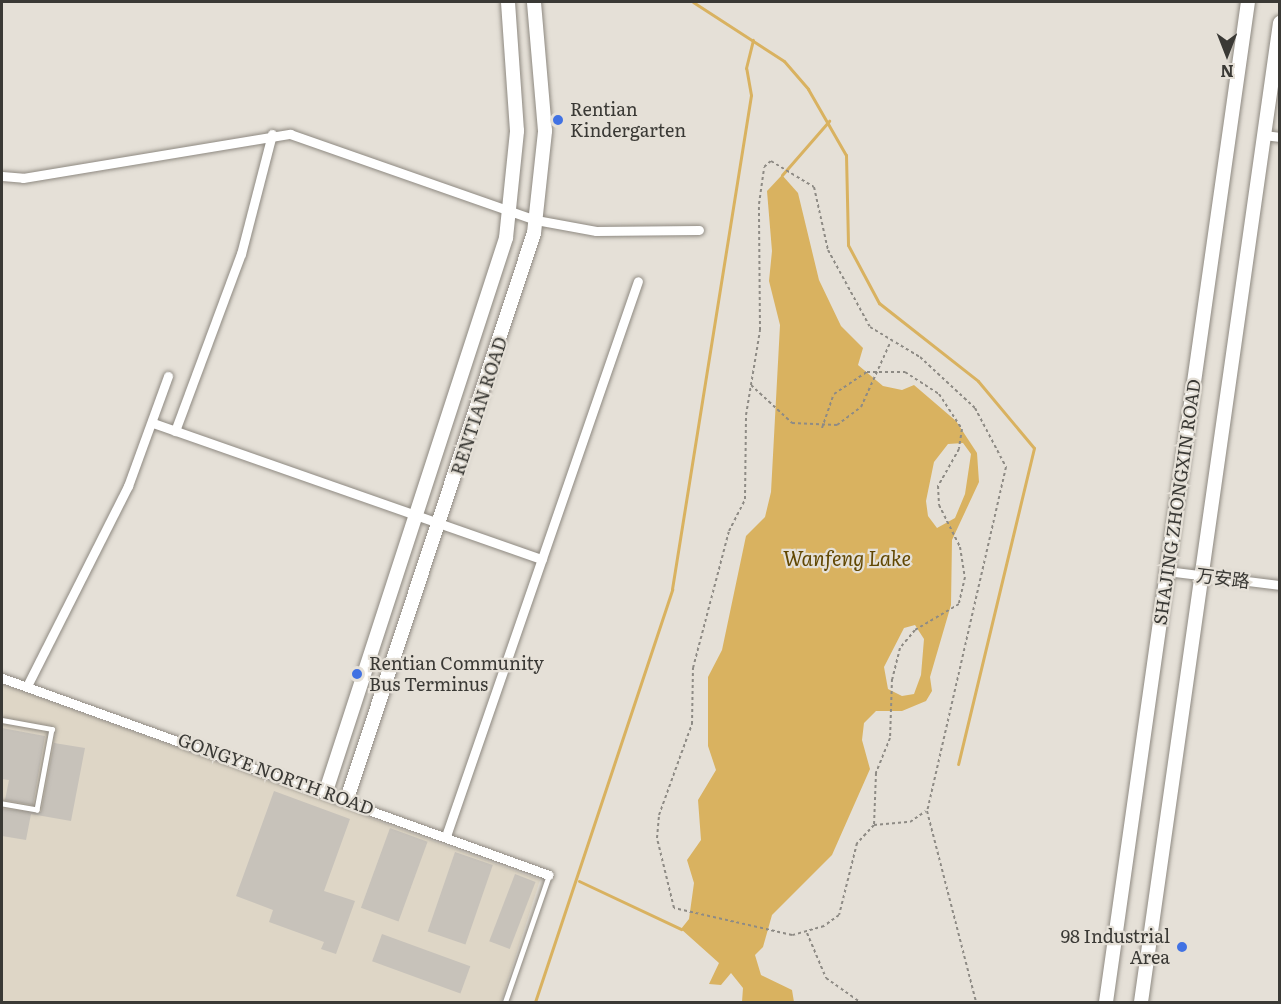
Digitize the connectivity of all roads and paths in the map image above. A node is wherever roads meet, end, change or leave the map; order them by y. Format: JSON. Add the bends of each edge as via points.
{"nodes":[{"id":1,"x":508,"y":2,"type":"edge"},
{"id":2,"x":534,"y":2,"type":"edge"},
{"id":3,"x":1248,"y":2,"type":"edge"},
{"id":4,"x":1280,"y":23,"type":"edge"},
{"id":5,"x":273,"y":134,"type":"junction"},
{"id":6,"x":1264,"y":135,"type":"junction"},
{"id":7,"x":1280,"y":137,"type":"edge"},
{"id":8,"x":2,"y":176,"type":"edge"},
{"id":9,"x":511,"y":213,"type":"junction"},
{"id":10,"x":536,"y":220,"type":"junction"},
{"id":11,"x":699,"y":230,"type":"dead end"},
{"id":12,"x":638,"y":281,"type":"dead end"},
{"id":13,"x":891,"y":340,"type":"junction"},
{"id":14,"x":874,"y":372,"type":"junction"},
{"id":15,"x":168,"y":376,"type":"dead end"},
{"id":16,"x":751,"y":385,"type":"junction"},
{"id":17,"x":153,"y":423,"type":"junction"},
{"id":18,"x":822,"y":428,"type":"junction"},
{"id":19,"x":175,"y":431,"type":"junction"},
{"id":20,"x":417,"y":515,"type":"junction"},
{"id":21,"x":440,"y":524,"type":"junction"},
{"id":22,"x":542,"y":559,"type":"junction"},
{"id":23,"x":1167,"y":571,"type":"junction"},
{"id":24,"x":1201,"y":575,"type":"junction"},
{"id":25,"x":1280,"y":585,"type":"edge"},
{"id":26,"x":2,"y":678,"type":"edge"},
{"id":27,"x":28,"y":684,"type":"junction"},
{"id":28,"x":2,"y":720,"type":"edge"},
{"id":29,"x":326,"y":791,"type":"junction"},
{"id":30,"x":347,"y":799,"type":"junction"},
{"id":31,"x":2,"y":804,"type":"edge"},
{"id":32,"x":927,"y":811,"type":"junction"},
{"id":33,"x":874,"y":825,"type":"junction"},
{"id":34,"x":446,"y":836,"type":"junction"},
{"id":35,"x":549,"y":875,"type":"joint"},
{"id":36,"x":807,"y":933,"type":"junction"},
{"id":37,"x":505,"y":1002,"type":"edge"},
{"id":38,"x":860,"y":1002,"type":"edge"},
{"id":39,"x":976,"y":1002,"type":"edge"},
{"id":40,"x":1106,"y":1002,"type":"edge"},
{"id":41,"x":1141,"y":1002,"type":"edge"}],
"edges":[{"from":1,"to":9,"type":"street","name":"RENTIAN ROAD","via":[[517,131]]},
{"from":2,"to":10,"type":"street","name":"RENTIAN ROAD","via":[[545,131]]},
{"from":3,"to":23,"type":"street","name":"SHAJING ZHONGXIN ROAD"},
{"from":4,"to":6,"type":"street","name":"SHAJING ZHONGXIN ROAD"},
{"from":5,"to":8,"type":"street","via":[[23,178]]},
{"from":5,"to":9,"type":"street","via":[[315,141]]},
{"from":5,"to":19,"type":"street","via":[[241,254]]},
{"from":6,"to":7,"type":"street"},
{"from":6,"to":24,"type":"street","name":"SHAJING ZHONGXIN ROAD"},
{"from":9,"to":10,"type":"street"},
{"from":9,"to":20,"type":"street","name":"RENTIAN ROAD","via":[[496,277]]},
{"from":10,"to":11,"type":"street","via":[[605,231]]},
{"from":10,"to":21,"type":"street","name":"RENTIAN ROAD"},
{"from":12,"to":22,"type":"street"},
{"from":13,"to":14,"type":"path"},
{"from":13,"to":16,"type":"path","via":[[870,327],[840,275],[828,250],[814,187],[778,163],[767,163],[756,269],[759,346]]},
{"from":13,"to":32,"type":"path","via":[[920,357],[975,408],[1006,467]]},
{"from":14,"to":18,"type":"path","via":[[861,407]]},
{"from":14,"to":18,"type":"path","via":[[848,380],[834,394]]},
{"from":14,"to":33,"type":"path","via":[[897,370],[920,380],[939,394],[962,429],[959,449],[941,475],[938,496],[960,547],[965,577],[959,604],[915,630],[900,648],[892,679],[890,738],[876,773]]},
{"from":15,"to":17,"type":"street"},
{"from":16,"to":18,"type":"path","via":[[769,406],[792,423]]},
{"from":16,"to":36,"type":"path","via":[[744,445],[746,499],[729,531],[693,668],[692,724],[660,815],[658,853],[674,908],[754,930]]},
{"from":17,"to":19,"type":"street"},
{"from":17,"to":27,"type":"street"},
{"from":19,"to":20,"type":"street"},
{"from":20,"to":21,"type":"street"},
{"from":20,"to":29,"type":"street","name":"RENTIAN ROAD"},
{"from":21,"to":22,"type":"street"},
{"from":21,"to":30,"type":"street","name":"RENTIAN ROAD"},
{"from":22,"to":34,"type":"street"},
{"from":23,"to":24,"type":"street","name":"万安路"},
{"from":23,"to":40,"type":"street","name":"SHAJING ZHONGXIN ROAD"},
{"from":24,"to":25,"type":"street","name":"万安路"},
{"from":24,"to":41,"type":"street","name":"SHAJING ZHONGXIN ROAD"},
{"from":26,"to":27,"type":"street","name":"GONGYE NORTH ROAD"},
{"from":27,"to":29,"type":"street","name":"GONGYE NORTH ROAD"},
{"from":28,"to":31,"type":"lane","via":[[52,729],[37,810]]},
{"from":29,"to":30,"type":"street","name":"GONGYE NORTH ROAD"},
{"from":30,"to":34,"type":"street","name":"GONGYE NORTH ROAD"},
{"from":32,"to":33,"type":"path","via":[[910,822]]},
{"from":32,"to":39,"type":"path"},
{"from":33,"to":36,"type":"path","via":[[857,843],[839,915]]},
{"from":34,"to":35,"type":"street","name":"GONGYE NORTH ROAD"},
{"from":35,"to":37,"type":"lane"},
{"from":36,"to":38,"type":"path","via":[[826,978]]}]}
